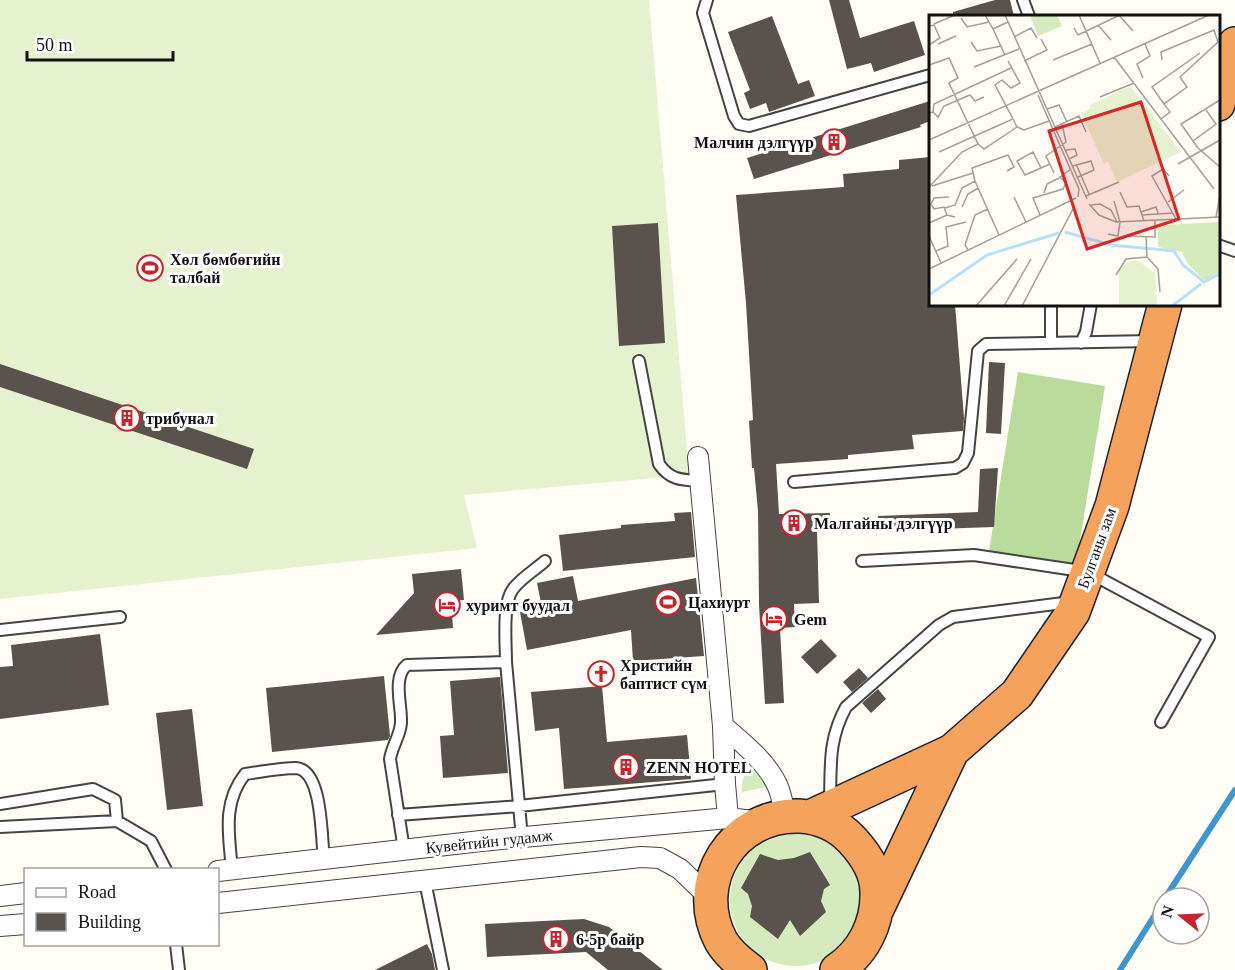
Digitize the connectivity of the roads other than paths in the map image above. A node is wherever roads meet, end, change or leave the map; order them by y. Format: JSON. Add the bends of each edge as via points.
{"nodes":[{"id":1,"x":706,"y":0,"type":"edge"},
{"id":2,"x":1023,"y":0,"type":"edge"},
{"id":3,"x":1029,"y":15,"type":"edge"},
{"id":4,"x":1232,"y":38,"type":"edge"},
{"id":5,"x":929,"y":75,"type":"edge"},
{"id":6,"x":1220,"y":95,"type":"edge"},
{"id":7,"x":1220,"y":246,"type":"edge"},
{"id":8,"x":1235,"y":251,"type":"edge"},
{"id":9,"x":1051,"y":306,"type":"edge"},
{"id":10,"x":1091,"y":306,"type":"edge"},
{"id":11,"x":1164,"y":306,"type":"edge"},
{"id":12,"x":1155,"y":341,"type":"junction"},
{"id":13,"x":1051,"y":343,"type":"junction"},
{"id":14,"x":1081,"y":343,"type":"junction"},
{"id":15,"x":639,"y":361,"type":"dead end"},
{"id":16,"x":698,"y":457,"type":"dead end"},
{"id":17,"x":700,"y":481,"type":"junction"},
{"id":18,"x":794,"y":482,"type":"dead end"},
{"id":19,"x":545,"y":561,"type":"dead end"},
{"id":20,"x":862,"y":561,"type":"dead end"},
{"id":21,"x":1082,"y":586,"type":"junction"},
{"id":22,"x":120,"y":617,"type":"dead end"},
{"id":23,"x":0,"y":630,"type":"edge"},
{"id":24,"x":506,"y":662,"type":"junction"},
{"id":25,"x":1161,"y":722,"type":"dead end"},
{"id":26,"x":723,"y":726,"type":"junction"},
{"id":27,"x":952,"y":751,"type":"junction"},
{"id":28,"x":725,"y":784,"type":"junction"},
{"id":29,"x":0,"y":804,"type":"edge"},
{"id":30,"x":519,"y":806,"type":"junction"},
{"id":31,"x":398,"y":815,"type":"junction"},
{"id":32,"x":797,"y":815,"type":"junction"},
{"id":33,"x":728,"y":818,"type":"junction"},
{"id":34,"x":117,"y":821,"type":"junction"},
{"id":35,"x":0,"y":827,"type":"edge"},
{"id":36,"x":522,"y":838,"type":"junction"},
{"id":37,"x":404,"y":850,"type":"junction"},
{"id":38,"x":324,"y":859,"type":"junction"},
{"id":39,"x":165,"y":868,"type":"edge"},
{"id":40,"x":225,"y":871,"type":"edge"},
{"id":41,"x":425,"y":881,"type":"junction"},
{"id":42,"x":24,"y":893,"type":"edge"},
{"id":43,"x":0,"y":896,"type":"edge"},
{"id":44,"x":219,"y":903,"type":"edge"},
{"id":45,"x":877,"y":909,"type":"junction"},
{"id":46,"x":712,"y":910,"type":"junction"},
{"id":47,"x":24,"y":924,"type":"edge"},
{"id":48,"x":0,"y":926,"type":"edge"},
{"id":49,"x":177,"y":946,"type":"edge"},
{"id":50,"x":179,"y":970,"type":"edge"},
{"id":51,"x":443,"y":970,"type":"edge"},
{"id":52,"x":720,"y":970,"type":"edge"},
{"id":53,"x":750,"y":970,"type":"edge"},
{"id":54,"x":837,"y":970,"type":"edge"}],
"edges":[{"from":1,"to":5,"type":"lane","via":[[703,13],[739,124],[749,126]]},
{"from":2,"to":3,"type":"lane"},
{"from":4,"to":6,"type":"highway"},
{"from":7,"to":8,"type":"lane"},
{"from":9,"to":13,"type":"lane"},
{"from":10,"to":14,"type":"lane"},
{"from":11,"to":12,"type":"highway","name":"Булганы зам"},
{"from":12,"to":14,"type":"lane"},
{"from":12,"to":21,"type":"highway","name":"Булганы зам","via":[[1112,506]]},
{"from":13,"to":14,"type":"lane"},
{"from":13,"to":18,"type":"lane","via":[[986,344],[978,351],[968,453],[955,468]]},
{"from":15,"to":17,"type":"lane","via":[[659,464],[679,480]]},
{"from":16,"to":17,"type":"street"},
{"from":17,"to":26,"type":"street"},
{"from":19,"to":24,"type":"lane","via":[[509,596]]},
{"from":20,"to":21,"type":"lane","via":[[974,555]]},
{"from":21,"to":25,"type":"lane","via":[[1209,637]]},
{"from":21,"to":27,"type":"highway","name":"Булганы зам","via":[[1073,612],[1017,694]]},
{"from":21,"to":32,"type":"lane","via":[[953,617],[939,625],[846,707]]},
{"from":22,"to":23,"type":"lane"},
{"from":24,"to":30,"type":"lane"},
{"from":24,"to":31,"type":"lane","via":[[407,665],[401,669],[401,722],[390,759]]},
{"from":26,"to":28,"type":"street"},
{"from":26,"to":32,"type":"street","via":[[772,776]]},
{"from":27,"to":32,"type":"highway","name":"Булганы зам"},
{"from":27,"to":45,"type":"highway","name":"Булганы зам"},
{"from":28,"to":30,"type":"lane"},
{"from":28,"to":33,"type":"street"},
{"from":29,"to":34,"type":"lane","via":[[93,789],[114,800]]},
{"from":30,"to":31,"type":"lane"},
{"from":30,"to":36,"type":"lane"},
{"from":31,"to":37,"type":"lane"},
{"from":32,"to":33,"type":"street","name":"Кувейтийн гудамж"},
{"from":32,"to":45,"type":"highway","via":[[830,823],[861,850],[872,868]]},
{"from":32,"to":46,"type":"highway","name":"Булганы зам","via":[[741,835],[724,853],[714,874]]},
{"from":33,"to":36,"type":"street","name":"Кувейтийн гудамж"},
{"from":34,"to":35,"type":"lane"},
{"from":34,"to":39,"type":"lane","via":[[151,841]]},
{"from":36,"to":37,"type":"street","name":"Кувейтийн гудамж"},
{"from":37,"to":38,"type":"street","name":"Кувейтийн гудамж"},
{"from":38,"to":40,"type":"street","name":"Кувейтийн гудамж"},
{"from":38,"to":40,"type":"lane","via":[[316,788],[309,774],[298,768],[245,774],[235,786],[228,816]]},
{"from":41,"to":44,"type":"street","name":"Кувейтийн гудамж"},
{"from":41,"to":46,"type":"street","name":"Кувейтийн гудамж","via":[[660,858],[680,868]]},
{"from":41,"to":51,"type":"lane"},
{"from":42,"to":43,"type":"street"},
{"from":45,"to":54,"type":"highway","name":"Булганы зам","via":[[864,945]]},
{"from":46,"to":52,"type":"highway"},
{"from":46,"to":53,"type":"highway","via":[[722,942]]},
{"from":47,"to":48,"type":"street"},
{"from":49,"to":50,"type":"lane"}]}
